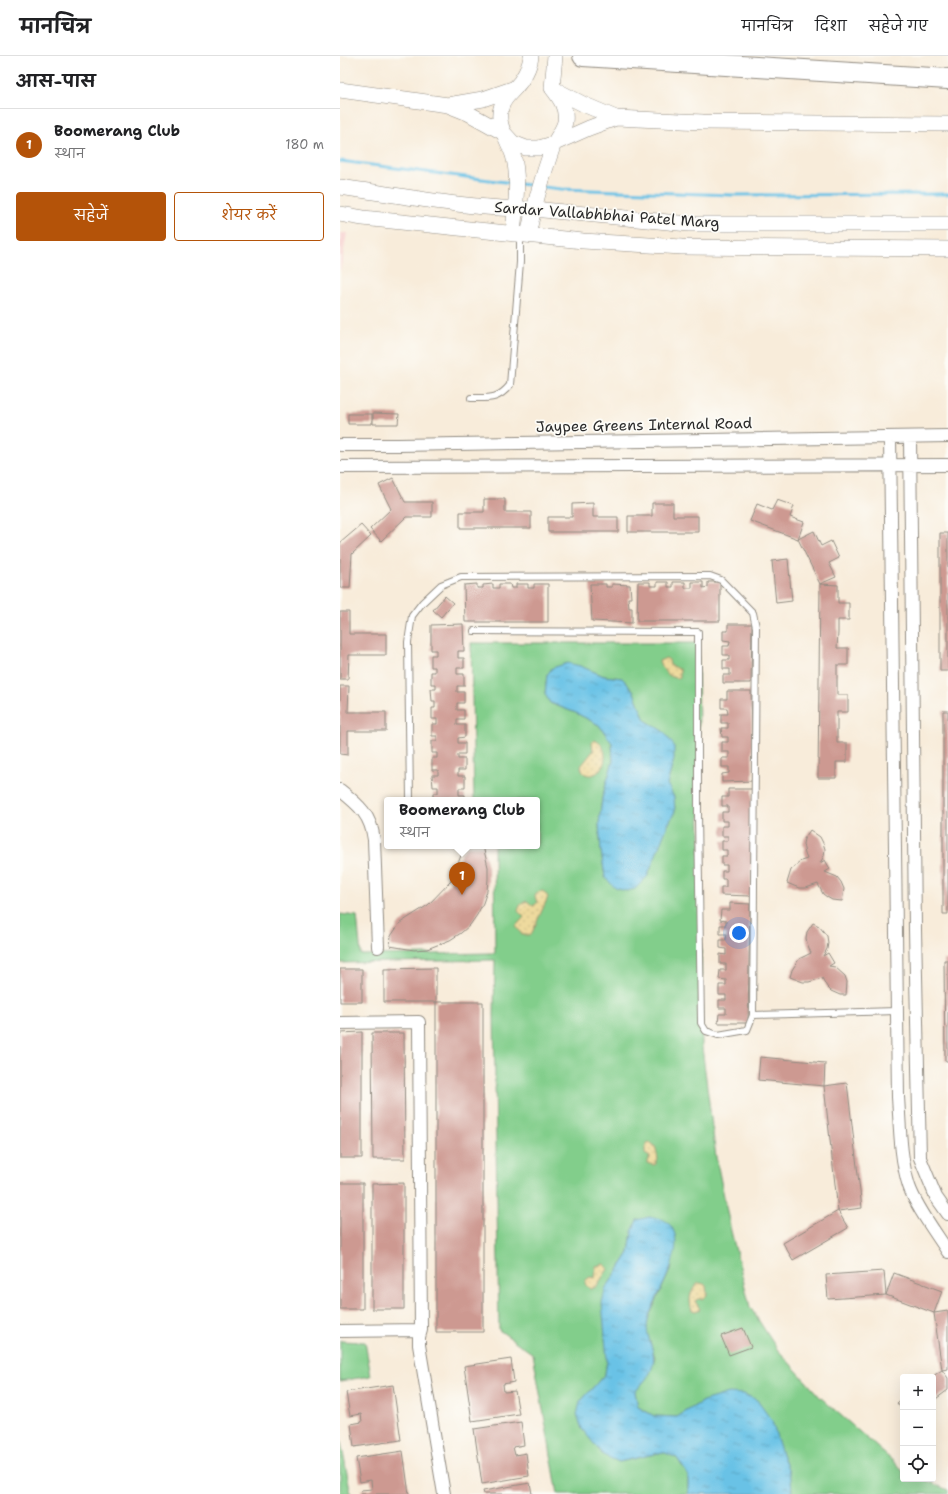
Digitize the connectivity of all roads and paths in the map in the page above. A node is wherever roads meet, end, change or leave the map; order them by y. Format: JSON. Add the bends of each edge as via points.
{"nodes":[{"id":1,"x":531,"y":56,"type":"edge"},
{"id":2,"x":555,"y":56,"type":"edge"},
{"id":3,"x":589,"y":57,"type":"edge"},
{"id":4,"x":948,"y":79,"type":"edge"},
{"id":5,"x":516,"y":88,"type":"junction"},
{"id":6,"x":552,"y":88,"type":"junction"},
{"id":7,"x":340,"y":90,"type":"edge"},
{"id":8,"x":448,"y":105,"type":"junction"},
{"id":9,"x":616,"y":118,"type":"junction"},
{"id":10,"x":948,"y":124,"type":"edge"},
{"id":11,"x":504,"y":133,"type":"junction"},
{"id":12,"x":553,"y":144,"type":"junction"},
{"id":13,"x":340,"y":187,"type":"edge"},
{"id":14,"x":515,"y":209,"type":"junction"},
{"id":15,"x":533,"y":209,"type":"junction"},
{"id":16,"x":340,"y":214,"type":"edge"},
{"id":17,"x":948,"y":224,"type":"edge"},
{"id":18,"x":520,"y":234,"type":"junction"},
{"id":19,"x":948,"y":249,"type":"edge"},
{"id":20,"x":471,"y":398,"type":"dead end"},
{"id":21,"x":948,"y":436,"type":"edge"},
{"id":22,"x":890,"y":437,"type":"junction"},
{"id":23,"x":910,"y":437,"type":"junction"},
{"id":24,"x":340,"y":445,"type":"edge"},
{"id":25,"x":890,"y":465,"type":"junction"},
{"id":26,"x":910,"y":465,"type":"junction"},
{"id":27,"x":948,"y":465,"type":"edge"},
{"id":28,"x":340,"y":468,"type":"edge"},
{"id":29,"x":474,"y":631,"type":"dead end"},
{"id":30,"x":340,"y":790,"type":"edge"},
{"id":31,"x":410,"y":797,"type":"edge"},
{"id":32,"x":378,"y":947,"type":"dead end"},
{"id":33,"x":897,"y":1011,"type":"junction"},
{"id":34,"x":753,"y":1015,"type":"junction"},
{"id":35,"x":340,"y":1023,"type":"edge"},
{"id":36,"x":897,"y":1044,"type":"junction"},
{"id":37,"x":917,"y":1044,"type":"junction"},
{"id":38,"x":948,"y":1214,"type":"edge"},
{"id":39,"x":948,"y":1252,"type":"edge"},
{"id":40,"x":421,"y":1330,"type":"junction"},
{"id":41,"x":340,"y":1331,"type":"edge"},
{"id":42,"x":444,"y":1494,"type":"edge"}],
"edges":[{"from":1,"to":5,"type":"street","via":[[531,62]]},
{"from":2,"to":6,"type":"street"},
{"from":3,"to":4,"type":"highway"},
{"from":5,"to":8,"type":"street","via":[[483,99]]},
{"from":5,"to":11,"type":"street","via":[[506,96],[501,108],[500,121]]},
{"from":6,"to":9,"type":"street"},
{"from":6,"to":12,"type":"street","via":[[565,109],[565,122]]},
{"from":7,"to":8,"type":"street"},
{"from":8,"to":11,"type":"street"},
{"from":9,"to":10,"type":"street","via":[[703,122]]},
{"from":9,"to":12,"type":"street"},
{"from":11,"to":12,"type":"street","via":[[513,143],[526,148]]},
{"from":11,"to":14,"type":"street","via":[[517,173]]},
{"from":12,"to":15,"type":"street"},
{"from":13,"to":14,"type":"street","name":"Sardar Vallabhbhai Patel Marg"},
{"from":14,"to":15,"type":"street","name":"Sardar Vallabhbhai Patel Marg"},
{"from":14,"to":18,"type":"street"},
{"from":15,"to":17,"type":"street","name":"Sardar Vallabhbhai Patel Marg","via":[[689,224]]},
{"from":15,"to":18,"type":"street"},
{"from":16,"to":18,"type":"street","name":"Sardar Vallabhbhai Patel Marg"},
{"from":18,"to":19,"type":"street","name":"Sardar Vallabhbhai Patel Marg","via":[[682,247]]},
{"from":18,"to":20,"type":"lane","via":[[510,385],[500,396],[494,398]]},
{"from":21,"to":23,"type":"street","name":"Jaypee Greens Internal Road"},
{"from":22,"to":23,"type":"street","name":"Jaypee Greens Internal Road"},
{"from":22,"to":24,"type":"street","name":"Jaypee Greens Internal Road"},
{"from":22,"to":25,"type":"street"},
{"from":23,"to":26,"type":"street"},
{"from":25,"to":26,"type":"street"},
{"from":25,"to":28,"type":"street"},
{"from":25,"to":33,"type":"street"},
{"from":26,"to":27,"type":"street"},
{"from":26,"to":37,"type":"street"},
{"from":29,"to":34,"type":"lane","via":[[698,632],[701,1023],[706,1031],[718,1035],[747,1030]]},
{"from":30,"to":32,"type":"street","via":[[364,812],[372,828]]},
{"from":31,"to":34,"type":"lane","via":[[409,635],[412,616],[441,585],[461,577],[710,576],[721,580],[753,613],[756,627]]},
{"from":33,"to":34,"type":"lane"},
{"from":33,"to":36,"type":"street"},
{"from":35,"to":40,"type":"street","via":[[419,1022]]},
{"from":36,"to":37,"type":"street"},
{"from":36,"to":39,"type":"street","via":[[903,1158],[909,1186]]},
{"from":37,"to":38,"type":"street","via":[[920,1158],[936,1197]]},
{"from":40,"to":41,"type":"street"},
{"from":40,"to":42,"type":"street","via":[[419,1345]]}]}
